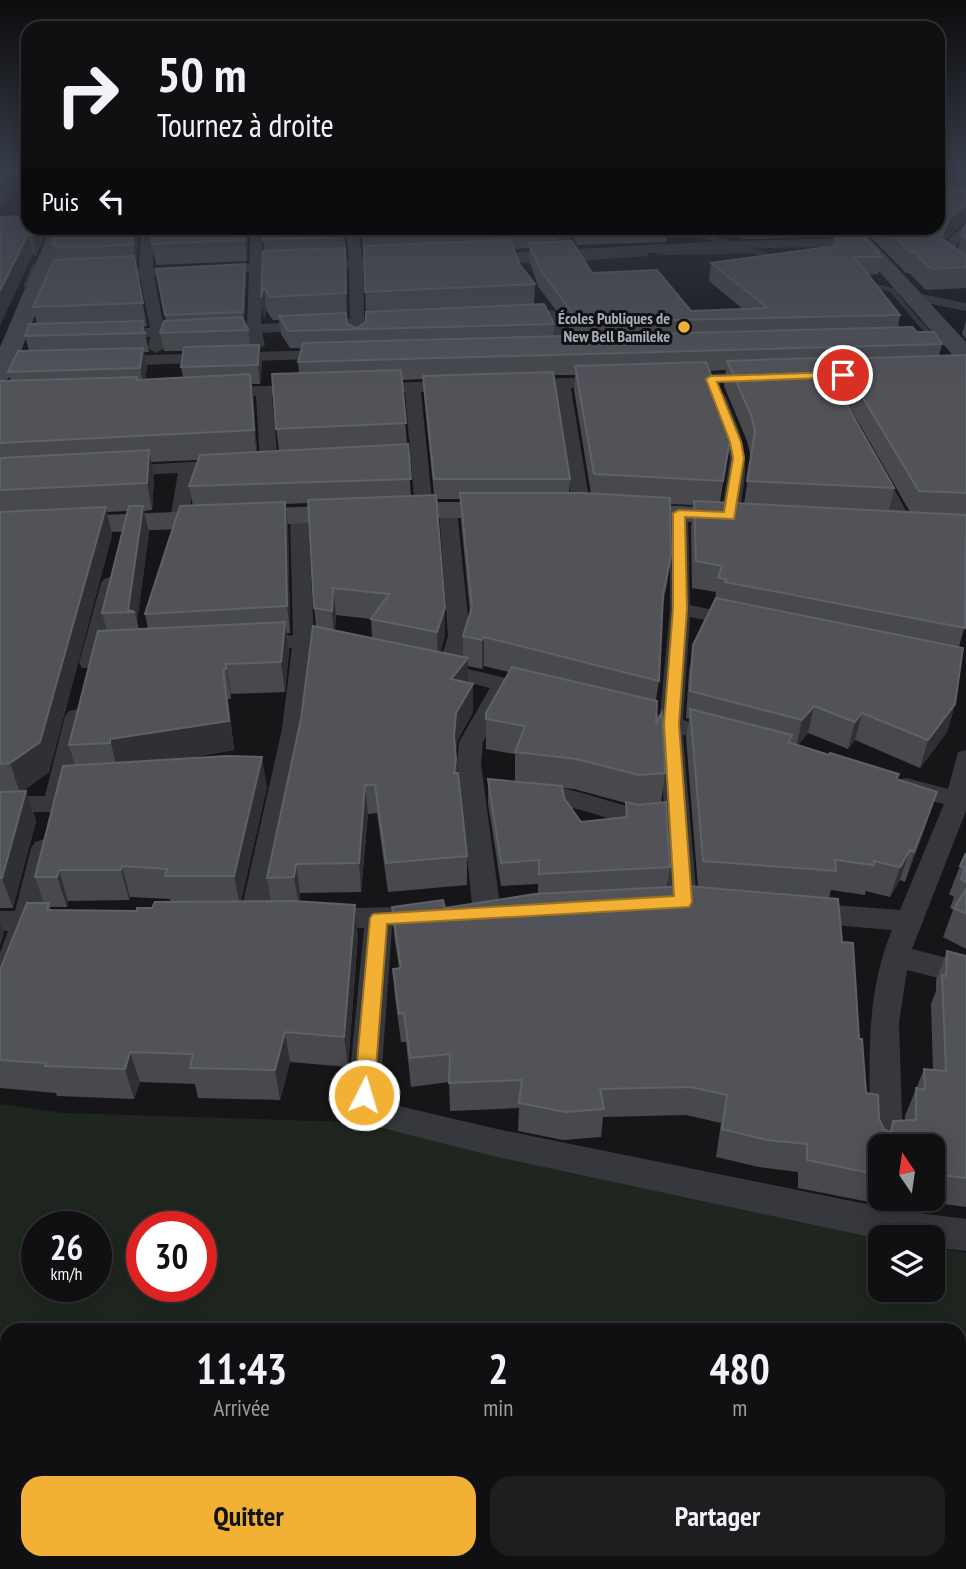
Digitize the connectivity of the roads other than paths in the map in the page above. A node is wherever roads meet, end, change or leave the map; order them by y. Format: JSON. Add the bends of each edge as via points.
{"nodes":[{"id":1,"x":56,"y":242,"type":"edge"},
{"id":2,"x":147,"y":242,"type":"edge"},
{"id":3,"x":258,"y":242,"type":"edge"},
{"id":4,"x":356,"y":242,"type":"edge"},
{"id":5,"x":566,"y":242,"type":"edge"},
{"id":6,"x":732,"y":242,"type":"edge"},
{"id":7,"x":732,"y":242,"type":"edge"},
{"id":8,"x":746,"y":242,"type":"edge"},
{"id":9,"x":864,"y":242,"type":"edge"},
{"id":10,"x":953,"y":242,"type":"edge"},
{"id":11,"x":736,"y":243,"type":"junction"},
{"id":12,"x":571,"y":254,"type":"junction"},
{"id":13,"x":480,"y":255,"type":"edge"},
{"id":14,"x":408,"y":261,"type":"edge"},
{"id":15,"x":356,"y":264,"type":"junction"},
{"id":16,"x":256,"y":268,"type":"junction"},
{"id":17,"x":146,"y":272,"type":"junction"},
{"id":18,"x":93,"y":274,"type":"edge"},
{"id":19,"x":966,"y":275,"type":"edge"},
{"id":20,"x":536,"y":296,"type":"edge"},
{"id":21,"x":912,"y":296,"type":"junction"},
{"id":22,"x":966,"y":307,"type":"edge"},
{"id":23,"x":549,"y":314,"type":"junction"},
{"id":24,"x":509,"y":316,"type":"edge"},
{"id":25,"x":416,"y":319,"type":"edge"},
{"id":26,"x":358,"y":323,"type":"junction"},
{"id":27,"x":253,"y":328,"type":"junction"},
{"id":28,"x":158,"y":332,"type":"junction"},
{"id":29,"x":103,"y":335,"type":"edge"},
{"id":30,"x":928,"y":340,"type":"edge"},
{"id":31,"x":960,"y":346,"type":"edge"},
{"id":32,"x":566,"y":348,"type":"edge"},
{"id":33,"x":347,"y":354,"type":"edge"},
{"id":34,"x":368,"y":354,"type":"edge"},
{"id":35,"x":260,"y":357,"type":"junction"},
{"id":36,"x":155,"y":360,"type":"junction"},
{"id":37,"x":100,"y":361,"type":"edge"},
{"id":38,"x":7,"y":365,"type":"edge"},
{"id":39,"x":778,"y":377,"type":"edge"},
{"id":40,"x":711,"y":379,"type":"junction"},
{"id":41,"x":657,"y":380,"type":"edge"},
{"id":42,"x":630,"y":381,"type":"edge"},
{"id":43,"x":562,"y":383,"type":"junction"},
{"id":44,"x":481,"y":385,"type":"edge"},
{"id":45,"x":508,"y":385,"type":"edge"},
{"id":46,"x":413,"y":387,"type":"junction"},
{"id":47,"x":358,"y":389,"type":"edge"},
{"id":48,"x":318,"y":390,"type":"edge"},
{"id":49,"x":264,"y":391,"type":"junction"},
{"id":50,"x":208,"y":393,"type":"edge"},
{"id":51,"x":420,"y":456,"type":"junction"},
{"id":52,"x":351,"y":459,"type":"edge"},
{"id":53,"x":869,"y":460,"type":"edge"},
{"id":54,"x":188,"y":467,"type":"junction"},
{"id":55,"x":107,"y":471,"type":"edge"},
{"id":56,"x":436,"y":510,"type":"junction"},
{"id":57,"x":560,"y":510,"type":"junction"},
{"id":58,"x":679,"y":513,"type":"junction"},
{"id":59,"x":299,"y":515,"type":"junction"},
{"id":60,"x":730,"y":516,"type":"junction"},
{"id":61,"x":179,"y":519,"type":"junction"},
{"id":62,"x":771,"y":519,"type":"edge"},
{"id":63,"x":0,"y":528,"type":"edge"},
{"id":64,"x":906,"y":529,"type":"edge"},
{"id":65,"x":121,"y":543,"type":"junction"},
{"id":66,"x":680,"y":609,"type":"junction"},
{"id":67,"x":762,"y":625,"type":"edge"},
{"id":68,"x":303,"y":640,"type":"junction"},
{"id":69,"x":237,"y":644,"type":"edge"},
{"id":70,"x":119,"y":651,"type":"edge"},
{"id":71,"x":93,"y":652,"type":"junction"},
{"id":72,"x":369,"y":654,"type":"edge"},
{"id":73,"x":421,"y":665,"type":"edge"},
{"id":74,"x":447,"y":671,"type":"junction"},
{"id":75,"x":503,"y":685,"type":"junction"},
{"id":76,"x":555,"y":697,"type":"edge"},
{"id":77,"x":607,"y":709,"type":"edge"},
{"id":78,"x":671,"y":724,"type":"junction"},
{"id":79,"x":736,"y":741,"type":"edge"},
{"id":80,"x":966,"y":758,"type":"edge"},
{"id":81,"x":285,"y":772,"type":"junction"},
{"id":82,"x":259,"y":774,"type":"edge"},
{"id":83,"x":880,"y":779,"type":"edge"},
{"id":84,"x":86,"y":786,"type":"edge"},
{"id":85,"x":490,"y":789,"type":"junction"},
{"id":86,"x":57,"y":796,"type":"junction"},
{"id":87,"x":962,"y":801,"type":"edge"},
{"id":88,"x":0,"y":804,"type":"edge"},
{"id":89,"x":677,"y":814,"type":"junction"},
{"id":90,"x":683,"y":904,"type":"edge"},
{"id":91,"x":788,"y":911,"type":"edge"},
{"id":92,"x":379,"y":918,"type":"junction"},
{"id":93,"x":13,"y":921,"type":"edge"},
{"id":94,"x":79,"y":921,"type":"edge"},
{"id":95,"x":907,"y":921,"type":"junction"},
{"id":96,"x":895,"y":956,"type":"junction"},
{"id":97,"x":966,"y":974,"type":"edge"},
{"id":98,"x":0,"y":991,"type":"edge"},
{"id":99,"x":887,"y":1134,"type":"edge"},
{"id":100,"x":888,"y":1212,"type":"edge"},
{"id":101,"x":966,"y":1235,"type":"edge"}],
"edges":[{"from":1,"to":38,"type":"street"},
{"from":2,"to":17,"type":"street"},
{"from":3,"to":16,"type":"street"},
{"from":4,"to":15,"type":"street"},
{"from":5,"to":12,"type":"street"},
{"from":6,"to":11,"type":"street"},
{"from":7,"to":11,"type":"street"},
{"from":8,"to":11,"type":"street"},
{"from":9,"to":21,"type":"street"},
{"from":10,"to":19,"type":"street","via":[[946,258]]},
{"from":11,"to":12,"type":"street"},
{"from":12,"to":13,"type":"street","via":[[520,261]]},
{"from":14,"to":15,"type":"street"},
{"from":15,"to":16,"type":"street"},
{"from":15,"to":26,"type":"street"},
{"from":16,"to":17,"type":"street"},
{"from":16,"to":27,"type":"street"},
{"from":17,"to":18,"type":"street"},
{"from":17,"to":28,"type":"street"},
{"from":20,"to":23,"type":"street"},
{"from":21,"to":22,"type":"street"},
{"from":21,"to":31,"type":"street"},
{"from":23,"to":24,"type":"street"},
{"from":23,"to":32,"type":"street"},
{"from":25,"to":26,"type":"street"},
{"from":26,"to":27,"type":"street"},
{"from":26,"to":34,"type":"street","via":[[356,354]]},
{"from":27,"to":28,"type":"street"},
{"from":27,"to":35,"type":"street"},
{"from":28,"to":29,"type":"street"},
{"from":28,"to":36,"type":"street"},
{"from":30,"to":31,"type":"street"},
{"from":33,"to":35,"type":"street"},
{"from":35,"to":36,"type":"street"},
{"from":36,"to":37,"type":"street"},
{"from":39,"to":40,"type":"street"},
{"from":40,"to":41,"type":"street"},
{"from":40,"to":60,"type":"street","via":[[736,442]]},
{"from":42,"to":43,"type":"street"},
{"from":43,"to":45,"type":"street"},
{"from":43,"to":57,"type":"street"},
{"from":44,"to":46,"type":"street"},
{"from":46,"to":47,"type":"street"},
{"from":46,"to":51,"type":"street"},
{"from":48,"to":49,"type":"street"},
{"from":49,"to":50,"type":"street"},
{"from":49,"to":54,"type":"street","via":[[262,464]]},
{"from":51,"to":52,"type":"street"},
{"from":51,"to":56,"type":"street"},
{"from":53,"to":64,"type":"street"},
{"from":54,"to":55,"type":"street"},
{"from":54,"to":61,"type":"street"},
{"from":56,"to":57,"type":"street"},
{"from":56,"to":59,"type":"street"},
{"from":56,"to":74,"type":"street","via":[[459,636]]},
{"from":57,"to":58,"type":"street"},
{"from":58,"to":60,"type":"street"},
{"from":58,"to":66,"type":"street"},
{"from":59,"to":61,"type":"street"},
{"from":59,"to":68,"type":"street"},
{"from":60,"to":62,"type":"street"},
{"from":61,"to":65,"type":"street"},
{"from":63,"to":65,"type":"street"},
{"from":65,"to":71,"type":"street"},
{"from":66,"to":67,"type":"street"},
{"from":66,"to":78,"type":"street"},
{"from":68,"to":69,"type":"street"},
{"from":68,"to":72,"type":"street"},
{"from":68,"to":81,"type":"street"},
{"from":70,"to":71,"type":"street"},
{"from":71,"to":86,"type":"street"},
{"from":73,"to":74,"type":"street"},
{"from":74,"to":75,"type":"street"},
{"from":75,"to":76,"type":"street"},
{"from":75,"to":85,"type":"street","via":[[471,742],[469,764]]},
{"from":77,"to":78,"type":"street"},
{"from":78,"to":79,"type":"street"},
{"from":78,"to":89,"type":"street"},
{"from":80,"to":87,"type":"street"},
{"from":81,"to":82,"type":"street"},
{"from":81,"to":92,"type":"street","via":[[240,920]]},
{"from":83,"to":87,"type":"street"},
{"from":84,"to":86,"type":"street"},
{"from":85,"to":89,"type":"street","via":[[574,800],[635,817]]},
{"from":85,"to":92,"type":"street","via":[[477,913]]},
{"from":86,"to":88,"type":"street"},
{"from":86,"to":93,"type":"street"},
{"from":87,"to":95,"type":"street"},
{"from":89,"to":90,"type":"street"},
{"from":91,"to":95,"type":"street"},
{"from":92,"to":100,"type":"street","via":[[364,1095],[377,1114],[755,1195]]},
{"from":93,"to":94,"type":"street"},
{"from":93,"to":98,"type":"street"},
{"from":95,"to":96,"type":"street"},
{"from":96,"to":97,"type":"street"},
{"from":96,"to":99,"type":"street","via":[[884,1023]]},
{"from":100,"to":101,"type":"street"}]}
